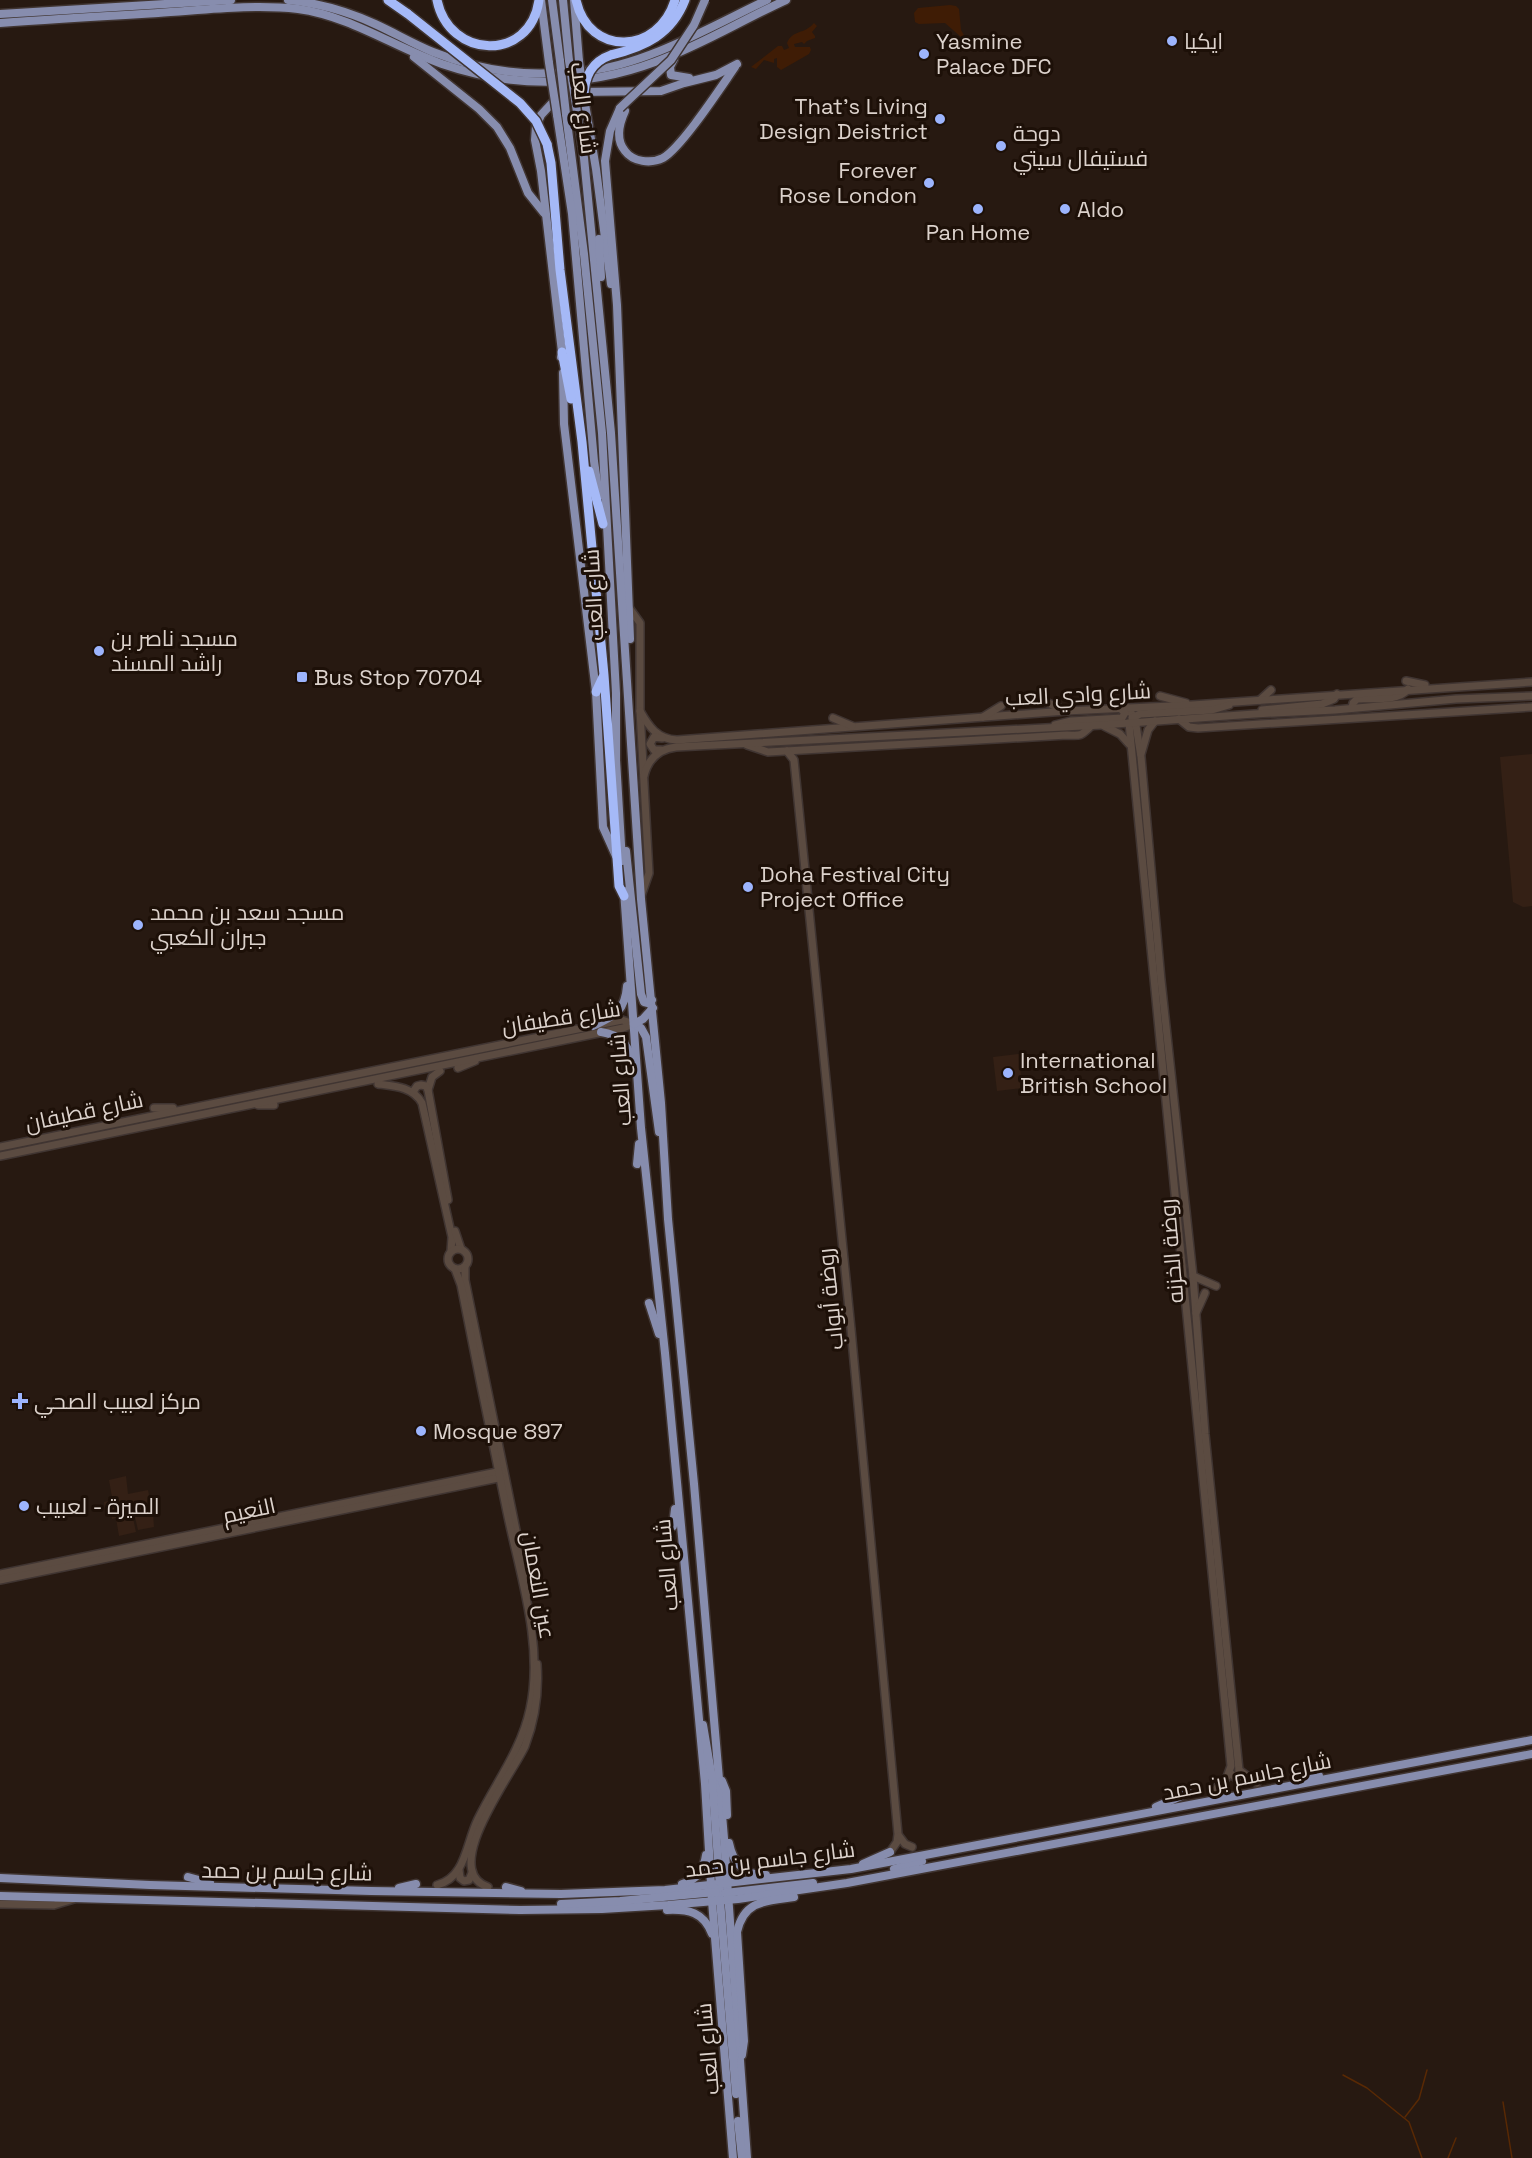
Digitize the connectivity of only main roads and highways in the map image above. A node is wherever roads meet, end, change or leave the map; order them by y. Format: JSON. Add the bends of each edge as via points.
{"nodes":[{"id":1,"x":231,"y":0,"type":"edge"},
{"id":2,"x":288,"y":0,"type":"edge"},
{"id":3,"x":388,"y":0,"type":"edge"},
{"id":4,"x":437,"y":0,"type":"edge"},
{"id":5,"x":540,"y":0,"type":"edge"},
{"id":6,"x":552,"y":0,"type":"edge"},
{"id":7,"x":563,"y":0,"type":"edge"},
{"id":8,"x":575,"y":0,"type":"edge"},
{"id":9,"x":675,"y":0,"type":"edge"},
{"id":10,"x":685,"y":0,"type":"edge"},
{"id":11,"x":705,"y":0,"type":"edge"},
{"id":12,"x":766,"y":0,"type":"edge"},
{"id":13,"x":786,"y":0,"type":"edge"},
{"id":14,"x":0,"y":14,"type":"edge"},
{"id":15,"x":0,"y":23,"type":"edge"},
{"id":16,"x":393,"y":44,"type":"junction"},
{"id":17,"x":682,"y":50,"type":"junction"},
{"id":18,"x":569,"y":61,"type":"junction"},
{"id":19,"x":701,"y":78,"type":"junction"},
{"id":20,"x":584,"y":98,"type":"junction"},
{"id":21,"x":622,"y":110,"type":"junction"},
{"id":22,"x":561,"y":115,"type":"junction"},
{"id":23,"x":601,"y":208,"type":"junction"},
{"id":24,"x":544,"y":213,"type":"junction"},
{"id":25,"x":617,"y":305,"type":"junction"},
{"id":26,"x":600,"y":321,"type":"junction"},
{"id":27,"x":562,"y":352,"type":"junction"},
{"id":28,"x":582,"y":442,"type":"junction"},
{"id":29,"x":583,"y":460,"type":"junction"},
{"id":30,"x":603,"y":524,"type":"junction"},
{"id":31,"x":608,"y":541,"type":"junction"},
{"id":32,"x":604,"y":675,"type":"junction"},
{"id":33,"x":596,"y":692,"type":"junction"},
{"id":34,"x":630,"y":714,"type":"junction"},
{"id":35,"x":617,"y":789,"type":"junction"},
{"id":36,"x":617,"y":858,"type":"junction"},
{"id":37,"x":624,"y":896,"type":"junction"},
{"id":38,"x":629,"y":953,"type":"junction"},
{"id":39,"x":653,"y":1004,"type":"junction"},
{"id":40,"x":634,"y":1024,"type":"junction"},
{"id":41,"x":592,"y":1026,"type":"road end"},
{"id":42,"x":601,"y":1032,"type":"road end"},
{"id":43,"x":637,"y":1070,"type":"junction"},
{"id":44,"x":641,"y":1128,"type":"junction"},
{"id":45,"x":663,"y":1144,"type":"junction"},
{"id":46,"x":637,"y":1164,"type":"dead end"},
{"id":47,"x":650,"y":1303,"type":"dead end"},
{"id":48,"x":665,"y":1353,"type":"junction"},
{"id":49,"x":676,"y":1482,"type":"junction"},
{"id":50,"x":674,"y":1526,"type":"dead end"},
{"id":51,"x":680,"y":1597,"type":"dead end"},
{"id":52,"x":689,"y":1626,"type":"junction"},
{"id":53,"x":697,"y":1707,"type":"junction"},
{"id":54,"x":1532,"y":1740,"type":"edge"},
{"id":55,"x":1532,"y":1754,"type":"edge"},
{"id":56,"x":1295,"y":1775,"type":"dead end"},
{"id":57,"x":718,"y":1776,"type":"junction"},
{"id":58,"x":1334,"y":1777,"type":"junction"},
{"id":59,"x":705,"y":1784,"type":"junction"},
{"id":60,"x":1188,"y":1792,"type":"dead end"},
{"id":61,"x":1151,"y":1813,"type":"junction"},
{"id":62,"x":891,"y":1852,"type":"road end"},
{"id":63,"x":936,"y":1854,"type":"junction"},
{"id":64,"x":851,"y":1869,"type":"junction"},
{"id":65,"x":814,"y":1872,"type":"junction"},
{"id":66,"x":188,"y":1877,"type":"dead end"},
{"id":67,"x":0,"y":1878,"type":"edge"},
{"id":68,"x":416,"y":1884,"type":"dead end"},
{"id":69,"x":843,"y":1884,"type":"junction"},
{"id":70,"x":506,"y":1887,"type":"dead end"},
{"id":71,"x":231,"y":1888,"type":"junction"},
{"id":72,"x":665,"y":1890,"type":"junction"},
{"id":73,"x":371,"y":1891,"type":"junction"},
{"id":74,"x":720,"y":1893,"type":"junction"},
{"id":75,"x":561,"y":1894,"type":"junction"},
{"id":76,"x":0,"y":1896,"type":"edge"},
{"id":77,"x":602,"y":1909,"type":"junction"},
{"id":78,"x":531,"y":1910,"type":"junction"},
{"id":79,"x":720,"y":1990,"type":"junction"},
{"id":80,"x":739,"y":2061,"type":"junction"},
{"id":81,"x":732,"y":2148,"type":"junction"},
{"id":82,"x":728,"y":2158,"type":"edge"},
{"id":83,"x":733,"y":2158,"type":"edge"},
{"id":84,"x":742,"y":2158,"type":"edge"},
{"id":85,"x":747,"y":2158,"type":"edge"}],
"edges":[{"from":1,"to":14,"type":"main road"},
{"from":2,"to":12,"type":"main road","via":[[353,15],[447,58],[499,70],[546,74],[625,63]]},
{"from":3,"to":28,"type":"highway","bridge":true,"via":[[511,95],[536,122],[547,144]]},
{"from":4,"to":5,"type":"highway","via":[[453,31],[469,42],[492,47],[524,33]]},
{"from":5,"to":22,"type":"main road","bridge":true},
{"from":6,"to":18,"type":"main road","name":"شارع العب"},
{"from":7,"to":18,"type":"main road","name":"شارع العب"},
{"from":8,"to":9,"type":"highway","via":[[591,30],[605,39],[621,42],[638,40],[654,31],[669,15]]},
{"from":8,"to":18,"type":"main road"},
{"from":10,"to":20,"type":"highway","bridge":true,"via":[[676,19],[659,36],[641,47],[598,61],[588,73]]},
{"from":11,"to":21,"type":"main road","bridge":true,"via":[[684,43]]},
{"from":13,"to":17,"type":"main road"},
{"from":15,"to":16,"type":"main road","via":[[267,7],[327,16]]},
{"from":16,"to":17,"type":"main road","via":[[464,71],[528,82],[609,75]]},
{"from":16,"to":24,"type":"main road","via":[[422,62],[491,121],[510,148],[528,193]]},
{"from":17,"to":19,"type":"main road","via":[[670,65],[671,75]]},
{"from":18,"to":20,"type":"main road","bridge":true},
{"from":18,"to":22,"type":"main road","name":"شارع العب","bridge":true},
{"from":18,"to":26,"type":"main road","name":"شارع العب","bridge":true,"via":[[586,178]]},
{"from":19,"to":21,"type":"main road","via":[[737,64],[682,139],[663,158],[640,160],[624,150],[619,133]]},
{"from":19,"to":24,"type":"main road","via":[[651,92],[577,92],[549,106],[538,120],[535,134]]},
{"from":20,"to":23,"type":"main road"},
{"from":21,"to":25,"type":"main road","via":[[610,131],[605,160]]},
{"from":22,"to":30,"type":"main road"},
{"from":22,"to":31,"type":"main road","name":"شارع العب","via":[[578,198]]},
{"from":23,"to":25,"type":"main road"},
{"from":23,"to":26,"type":"main road"},
{"from":24,"to":27,"type":"main road"},
{"from":25,"to":34,"type":"main road","via":[[630,609]]},
{"from":26,"to":34,"type":"main road","name":"شارع العب"},
{"from":27,"to":29,"type":"highway"},
{"from":27,"to":33,"type":"main road","via":[[564,424]]},
{"from":28,"to":29,"type":"highway"},
{"from":28,"to":30,"type":"highway"},
{"from":29,"to":32,"type":"highway"},
{"from":30,"to":31,"type":"main road"},
{"from":31,"to":35,"type":"main road","name":"شارع العب"},
{"from":32,"to":33,"type":"highway"},
{"from":32,"to":36,"type":"highway"},
{"from":33,"to":36,"type":"main road","via":[[603,827]]},
{"from":34,"to":39,"type":"main road","name":"شارع العب","via":[[641,899]]},
{"from":35,"to":37,"type":"main road","name":"شارع العب"},
{"from":35,"to":39,"type":"main road","via":[[641,994],[644,1002]]},
{"from":36,"to":37,"type":"highway"},
{"from":37,"to":38,"type":"main road","name":"شارع العب"},
{"from":38,"to":40,"type":"main road","name":"شارع العب"},
{"from":38,"to":41,"type":"main road","via":[[624,1003],[615,1015]]},
{"from":39,"to":40,"type":"main road","via":[[644,1019]]},
{"from":39,"to":45,"type":"main road","name":"شارع العب"},
{"from":40,"to":43,"type":"main road","name":"شارع العب"},
{"from":40,"to":45,"type":"main road","via":[[646,1037]]},
{"from":42,"to":43,"type":"main road","via":[[625,1042]]},
{"from":43,"to":44,"type":"main road","name":"شارع العب"},
{"from":44,"to":46,"type":"main road"},
{"from":44,"to":48,"type":"main road","name":"شارع العب"},
{"from":45,"to":57,"type":"main road","name":"شارع العب"},
{"from":47,"to":48,"type":"main road"},
{"from":48,"to":49,"type":"main road","name":"شارع العب"},
{"from":49,"to":50,"type":"main road"},
{"from":49,"to":52,"type":"main road","name":"شارع العب"},
{"from":51,"to":52,"type":"main road"},
{"from":52,"to":53,"type":"main road","name":"شارع العب"},
{"from":53,"to":59,"type":"main road","name":"شارع العب"},
{"from":53,"to":74,"type":"main road","via":[[708,1744]]},
{"from":54,"to":58,"type":"main road","name":"شارع جاسم بن حمد"},
{"from":55,"to":69,"type":"main road","name":"شارع جاسم بن حمد"},
{"from":56,"to":58,"type":"main road"},
{"from":57,"to":65,"type":"main road","via":[[726,1791],[731,1855],[738,1865],[759,1876]]},
{"from":57,"to":74,"type":"main road","name":"شارع العب"},
{"from":58,"to":61,"type":"main road","name":"شارع جاسم بن حمد"},
{"from":59,"to":72,"type":"main road","via":[[701,1796],[704,1864],[689,1882]]},
{"from":59,"to":74,"type":"main road","name":"شارع العب"},
{"from":60,"to":61,"type":"main road"},
{"from":61,"to":63,"type":"main road","name":"شارع جاسم بن حمد"},
{"from":62,"to":64,"type":"main road"},
{"from":63,"to":64,"type":"main road","name":"شارع جاسم بن حمد"},
{"from":63,"to":74,"type":"main road","via":[[921,1862],[861,1876]]},
{"from":64,"to":65,"type":"main road","name":"شارع جاسم بن حمد"},
{"from":65,"to":74,"type":"main road","name":"شارع جاسم بن حمد"},
{"from":66,"to":71,"type":"main road"},
{"from":67,"to":71,"type":"main road","name":"شارع جاسم بن حمد"},
{"from":68,"to":73,"type":"main road"},
{"from":69,"to":74,"type":"main road","name":"شارع جاسم بن حمد"},
{"from":69,"to":80,"type":"main road","via":[[822,1892],[762,1902],[742,1915],[737,1932],[744,2041]]},
{"from":70,"to":75,"type":"main road"},
{"from":71,"to":73,"type":"main road","name":"شارع جاسم بن حمد"},
{"from":72,"to":74,"type":"main road","name":"شارع جاسم بن حمد"},
{"from":72,"to":75,"type":"main road","name":"شارع جاسم بن حمد"},
{"from":73,"to":75,"type":"main road","name":"شارع جاسم بن حمد"},
{"from":74,"to":77,"type":"main road","name":"شارع جاسم بن حمد"},
{"from":74,"to":78,"type":"main road","via":[[556,1904]]},
{"from":74,"to":79,"type":"main road","name":"شارع العب"},
{"from":74,"to":80,"type":"main road","name":"شارع العب"},
{"from":74,"to":84,"type":"main road"},
{"from":76,"to":78,"type":"main road","name":"شارع جاسم بن حمد"},
{"from":77,"to":78,"type":"main road","name":"شارع جاسم بن حمد"},
{"from":77,"to":79,"type":"main road","via":[[613,1913],[687,1910],[696,1914],[711,1933]]},
{"from":79,"to":81,"type":"main road","name":"شارع العب"},
{"from":80,"to":85,"type":"main road","name":"شارع العب"},
{"from":81,"to":82,"type":"main road"},
{"from":81,"to":83,"type":"main road","name":"شارع العب"}]}
